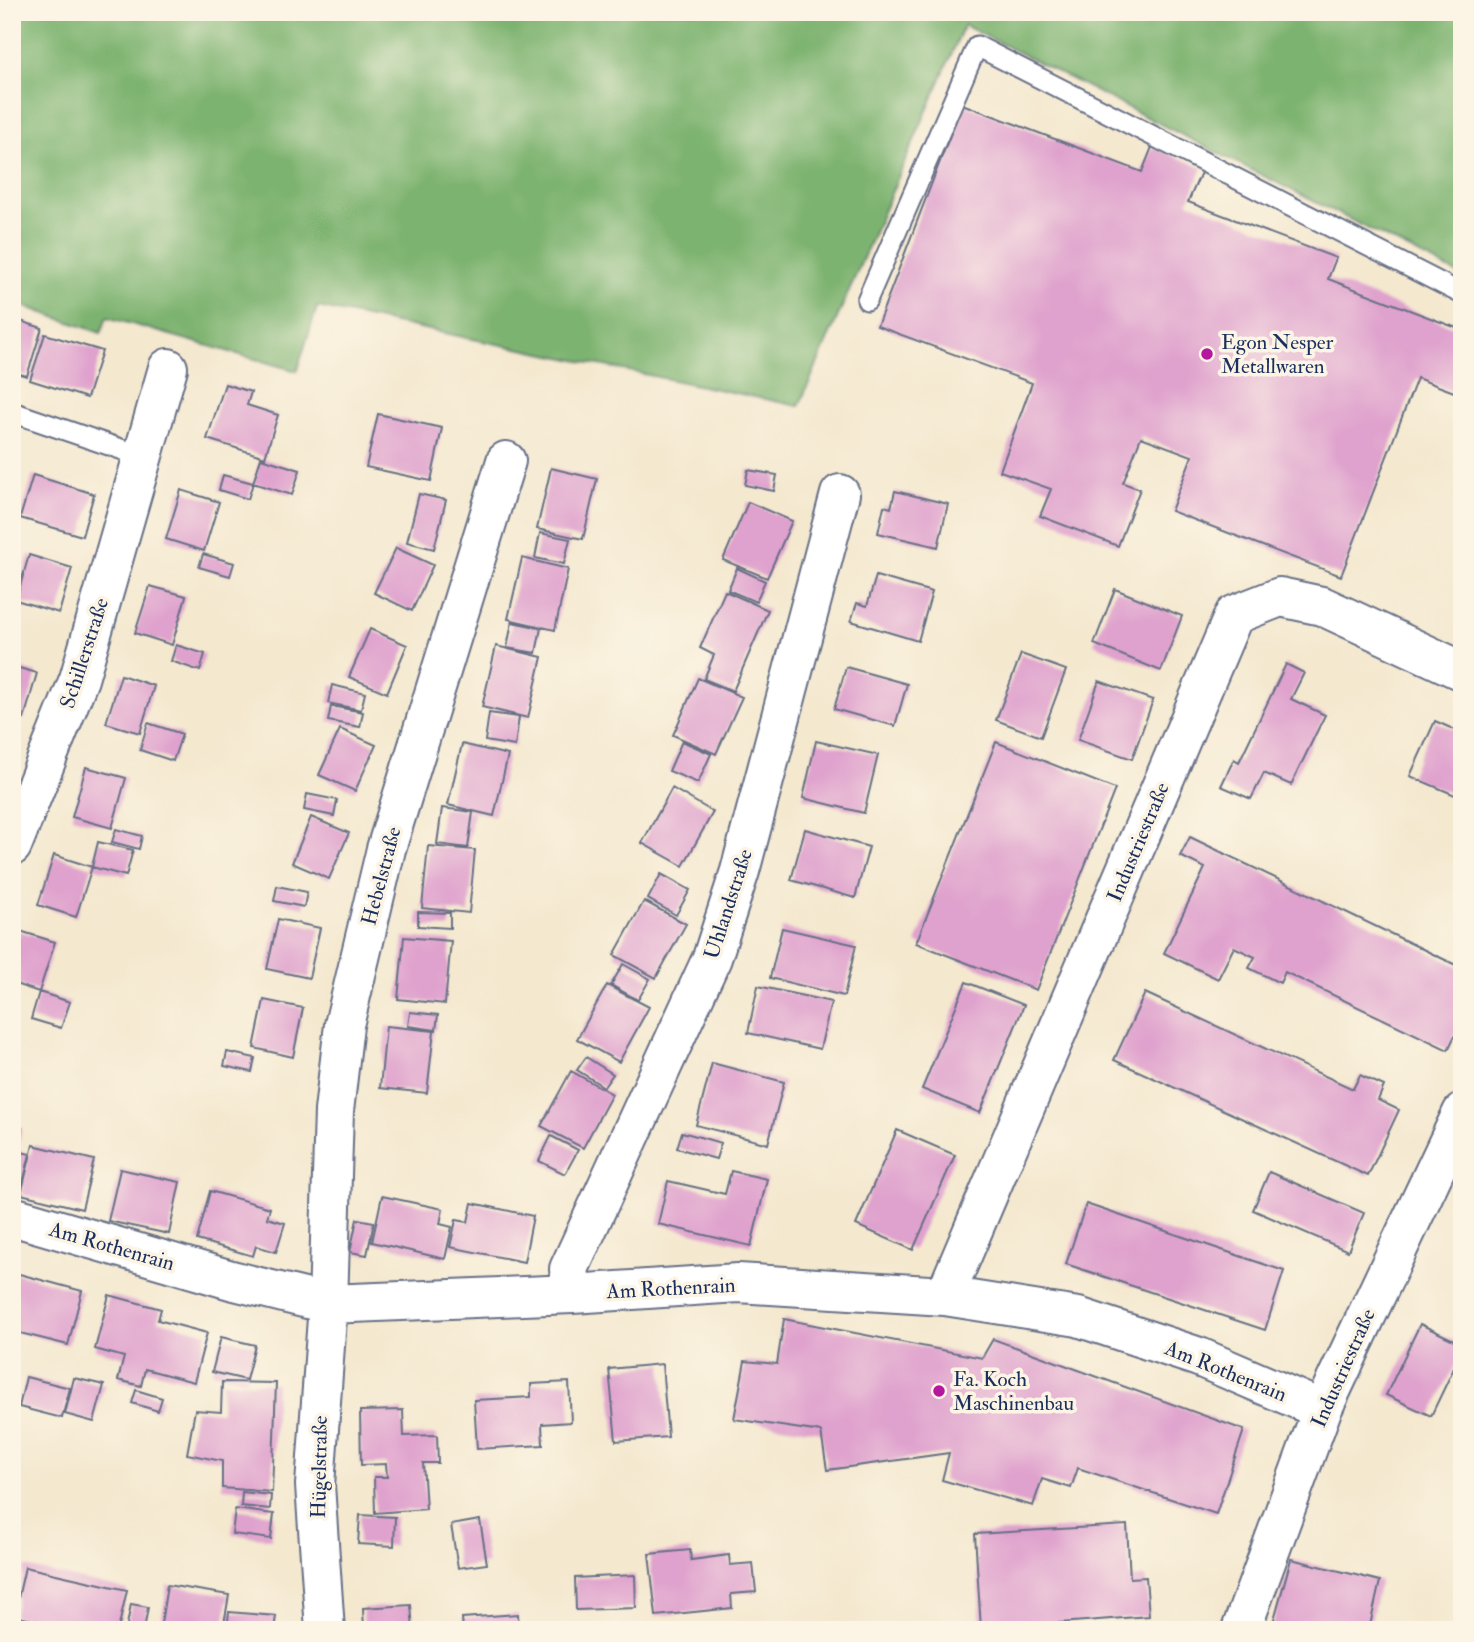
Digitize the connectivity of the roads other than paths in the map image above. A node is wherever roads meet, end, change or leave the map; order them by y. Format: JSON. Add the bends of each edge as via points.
{"nodes":[{"id":1,"x":1459,"y":287,"type":"edge"},
{"id":2,"x":867,"y":300,"type":"dead end"},
{"id":3,"x":168,"y":368,"type":"dead end"},
{"id":4,"x":12,"y":412,"type":"edge"},
{"id":5,"x":144,"y":457,"type":"junction"},
{"id":6,"x":506,"y":461,"type":"dead end"},
{"id":7,"x":840,"y":495,"type":"dead end"},
{"id":8,"x":1462,"y":671,"type":"edge"},
{"id":9,"x":12,"y":846,"type":"edge"},
{"id":10,"x":1462,"y":1113,"type":"edge"},
{"id":11,"x":12,"y":1216,"type":"edge"},
{"id":12,"x":572,"y":1294,"type":"junction"},
{"id":13,"x":945,"y":1296,"type":"junction"},
{"id":14,"x":328,"y":1304,"type":"junction"},
{"id":15,"x":1322,"y":1410,"type":"junction"},
{"id":16,"x":325,"y":1630,"type":"edge"},
{"id":17,"x":1241,"y":1630,"type":"edge"}],
"edges":[{"from":1,"to":2,"type":"lane","via":[[977,46]]},
{"from":3,"to":5,"type":"street","name":"Schillerstraße"},
{"from":4,"to":5,"type":"lane"},
{"from":5,"to":9,"type":"street","name":"Schillerstraße","via":[[79,679]]},
{"from":6,"to":14,"type":"street","name":"Hebelstraße","via":[[386,849],[344,1025],[334,1111]]},
{"from":7,"to":12,"type":"street","name":"Uhlandstraße","via":[[740,871],[712,958],[569,1269]]},
{"from":8,"to":13,"type":"street","name":"Industriestraße","via":[[1322,606],[1280,597],[1234,615]]},
{"from":10,"to":15,"type":"street","name":"Industriestraße"},
{"from":11,"to":14,"type":"street","name":"Am Rothenrain"},
{"from":12,"to":13,"type":"street","name":"Am Rothenrain","via":[[738,1283]]},
{"from":12,"to":14,"type":"street","name":"Am Rothenrain"},
{"from":13,"to":15,"type":"street","name":"Am Rothenrain","via":[[1077,1317],[1199,1357]]},
{"from":14,"to":16,"type":"street","name":"Hügelstraße","via":[[315,1485]]},
{"from":15,"to":17,"type":"street","name":"Industriestraße"}]}
